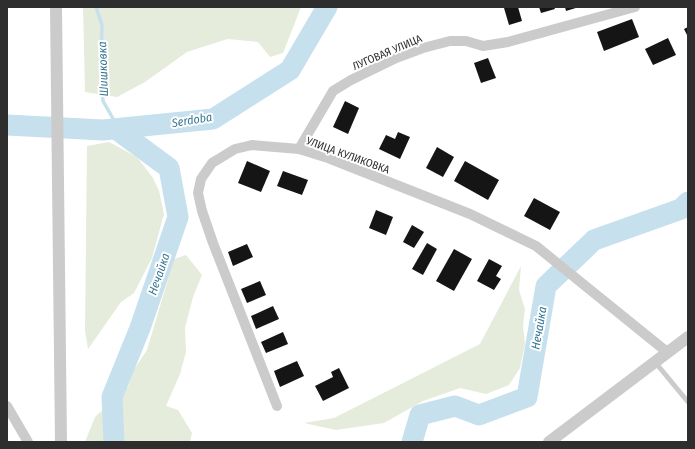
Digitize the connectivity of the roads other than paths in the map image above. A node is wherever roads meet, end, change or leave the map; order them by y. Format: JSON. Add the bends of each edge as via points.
{"nodes":[{"id":1,"x":56,"y":7,"type":"edge"},
{"id":2,"x":635,"y":7,"type":"edge"},
{"id":3,"x":299,"y":149,"type":"junction"},
{"id":4,"x":688,"y":337,"type":"edge"},
{"id":5,"x":667,"y":352,"type":"junction"},
{"id":6,"x":654,"y":361,"type":"junction"},
{"id":7,"x":688,"y":402,"type":"edge"},
{"id":8,"x":7,"y":406,"type":"edge"},
{"id":9,"x":277,"y":406,"type":"dead end"},
{"id":10,"x":28,"y":442,"type":"edge"},
{"id":11,"x":61,"y":442,"type":"edge"},
{"id":12,"x":549,"y":442,"type":"edge"}],
"edges":[{"from":1,"to":11,"type":"street"},
{"from":2,"to":3,"type":"street","name":"ЛУГОВАЯ УЛИЦА","via":[[508,42],[483,46],[466,41],[450,41],[396,58],[333,91]]},
{"from":3,"to":5,"type":"street","name":"УЛИЦА КУЛИКОВКА","via":[[470,214],[536,246]]},
{"from":3,"to":9,"type":"street","name":"УЛИЦА КУЛИКОВКА","via":[[252,145],[235,149],[212,163],[201,179],[198,193],[213,243]]},
{"from":4,"to":5,"type":"street"},
{"from":5,"to":6,"type":"street"},
{"from":6,"to":7,"type":"lane"},
{"from":6,"to":12,"type":"street"},
{"from":8,"to":10,"type":"street"}]}
